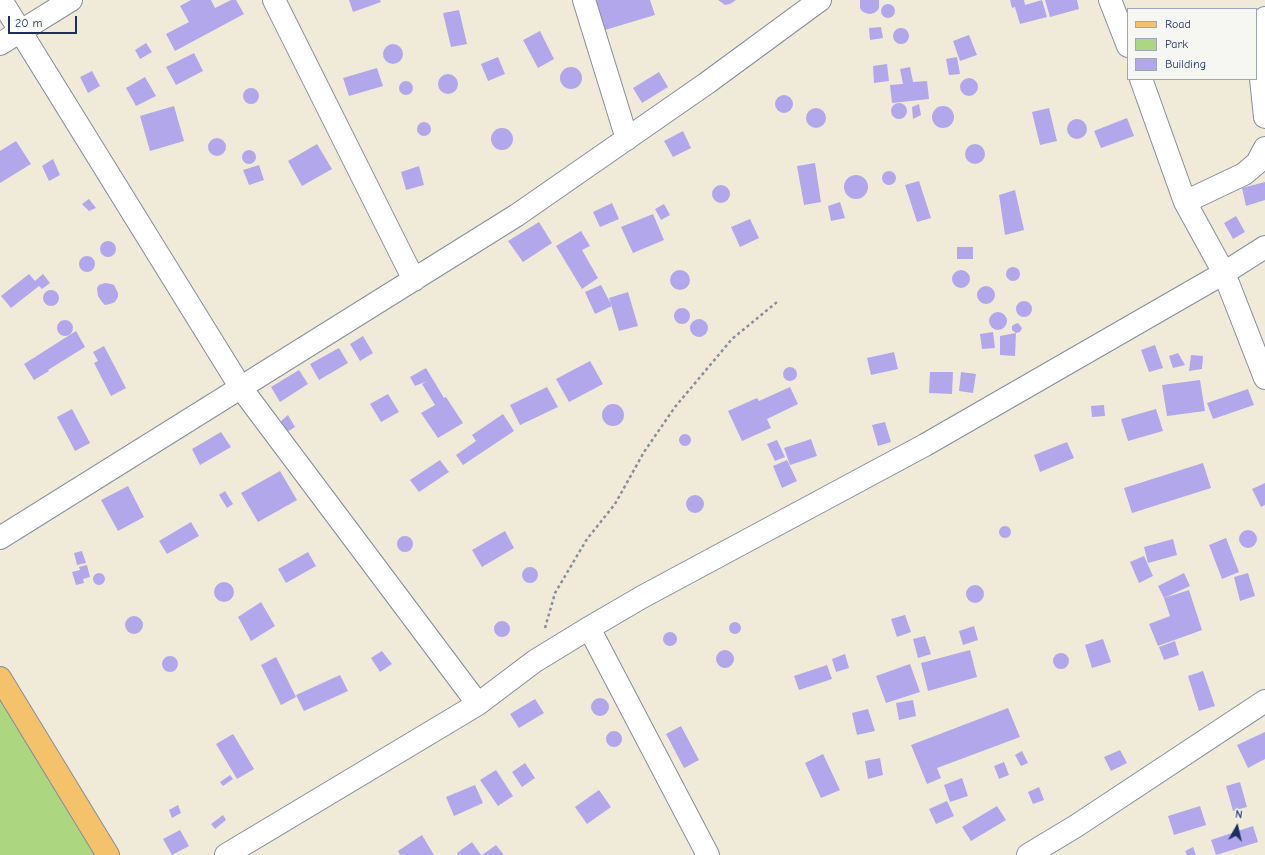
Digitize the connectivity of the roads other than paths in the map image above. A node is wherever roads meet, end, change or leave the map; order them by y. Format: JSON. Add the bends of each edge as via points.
{"nodes":[{"id":1,"x":1,"y":0,"type":"edge"},
{"id":2,"x":71,"y":0,"type":"edge"},
{"id":3,"x":274,"y":0,"type":"edge"},
{"id":4,"x":584,"y":0,"type":"edge"},
{"id":5,"x":820,"y":0,"type":"edge"},
{"id":6,"x":1110,"y":0,"type":"edge"},
{"id":7,"x":1265,"y":18,"type":"edge"},
{"id":8,"x":21,"y":32,"type":"junction"},
{"id":9,"x":1127,"y":43,"type":"edge"},
{"id":10,"x":0,"y":44,"type":"edge"},
{"id":11,"x":1141,"y":80,"type":"edge"},
{"id":12,"x":1265,"y":117,"type":"edge"},
{"id":13,"x":627,"y":139,"type":"junction"},
{"id":14,"x":1265,"y":148,"type":"edge"},
{"id":15,"x":1184,"y":202,"type":"junction"},
{"id":16,"x":1265,"y":247,"type":"edge"},
{"id":17,"x":1224,"y":273,"type":"junction"},
{"id":18,"x":414,"y":280,"type":"junction"},
{"id":19,"x":1265,"y":378,"type":"edge"},
{"id":20,"x":241,"y":388,"type":"junction"},
{"id":21,"x":0,"y":538,"type":"edge"},
{"id":22,"x":589,"y":628,"type":"junction"},
{"id":23,"x":0,"y":678,"type":"edge"},
{"id":24,"x":1265,"y":701,"type":"edge"},
{"id":25,"x":478,"y":704,"type":"junction"},
{"id":26,"x":108,"y":855,"type":"edge"},
{"id":27,"x":226,"y":855,"type":"edge"},
{"id":28,"x":708,"y":855,"type":"edge"},
{"id":29,"x":1028,"y":855,"type":"edge"}],
"edges":[{"from":1,"to":8,"type":"street"},
{"from":2,"to":8,"type":"street"},
{"from":3,"to":18,"type":"street"},
{"from":4,"to":13,"type":"street"},
{"from":5,"to":13,"type":"street"},
{"from":6,"to":9,"type":"street"},
{"from":7,"to":12,"type":"street","via":[[1258,35],[1258,50]]},
{"from":8,"to":10,"type":"street"},
{"from":8,"to":20,"type":"street"},
{"from":11,"to":15,"type":"street"},
{"from":13,"to":18,"type":"street","via":[[517,215]]},
{"from":14,"to":15,"type":"street","via":[[1257,163],[1244,174]]},
{"from":15,"to":17,"type":"street"},
{"from":16,"to":17,"type":"street"},
{"from":17,"to":19,"type":"street"},
{"from":17,"to":22,"type":"street","via":[[925,444]]},
{"from":18,"to":20,"type":"street"},
{"from":20,"to":21,"type":"street"},
{"from":20,"to":25,"type":"street"},
{"from":22,"to":25,"type":"street","via":[[535,661]]},
{"from":22,"to":28,"type":"street"},
{"from":23,"to":26,"type":"main road"},
{"from":24,"to":29,"type":"street"},
{"from":25,"to":27,"type":"street"}]}
